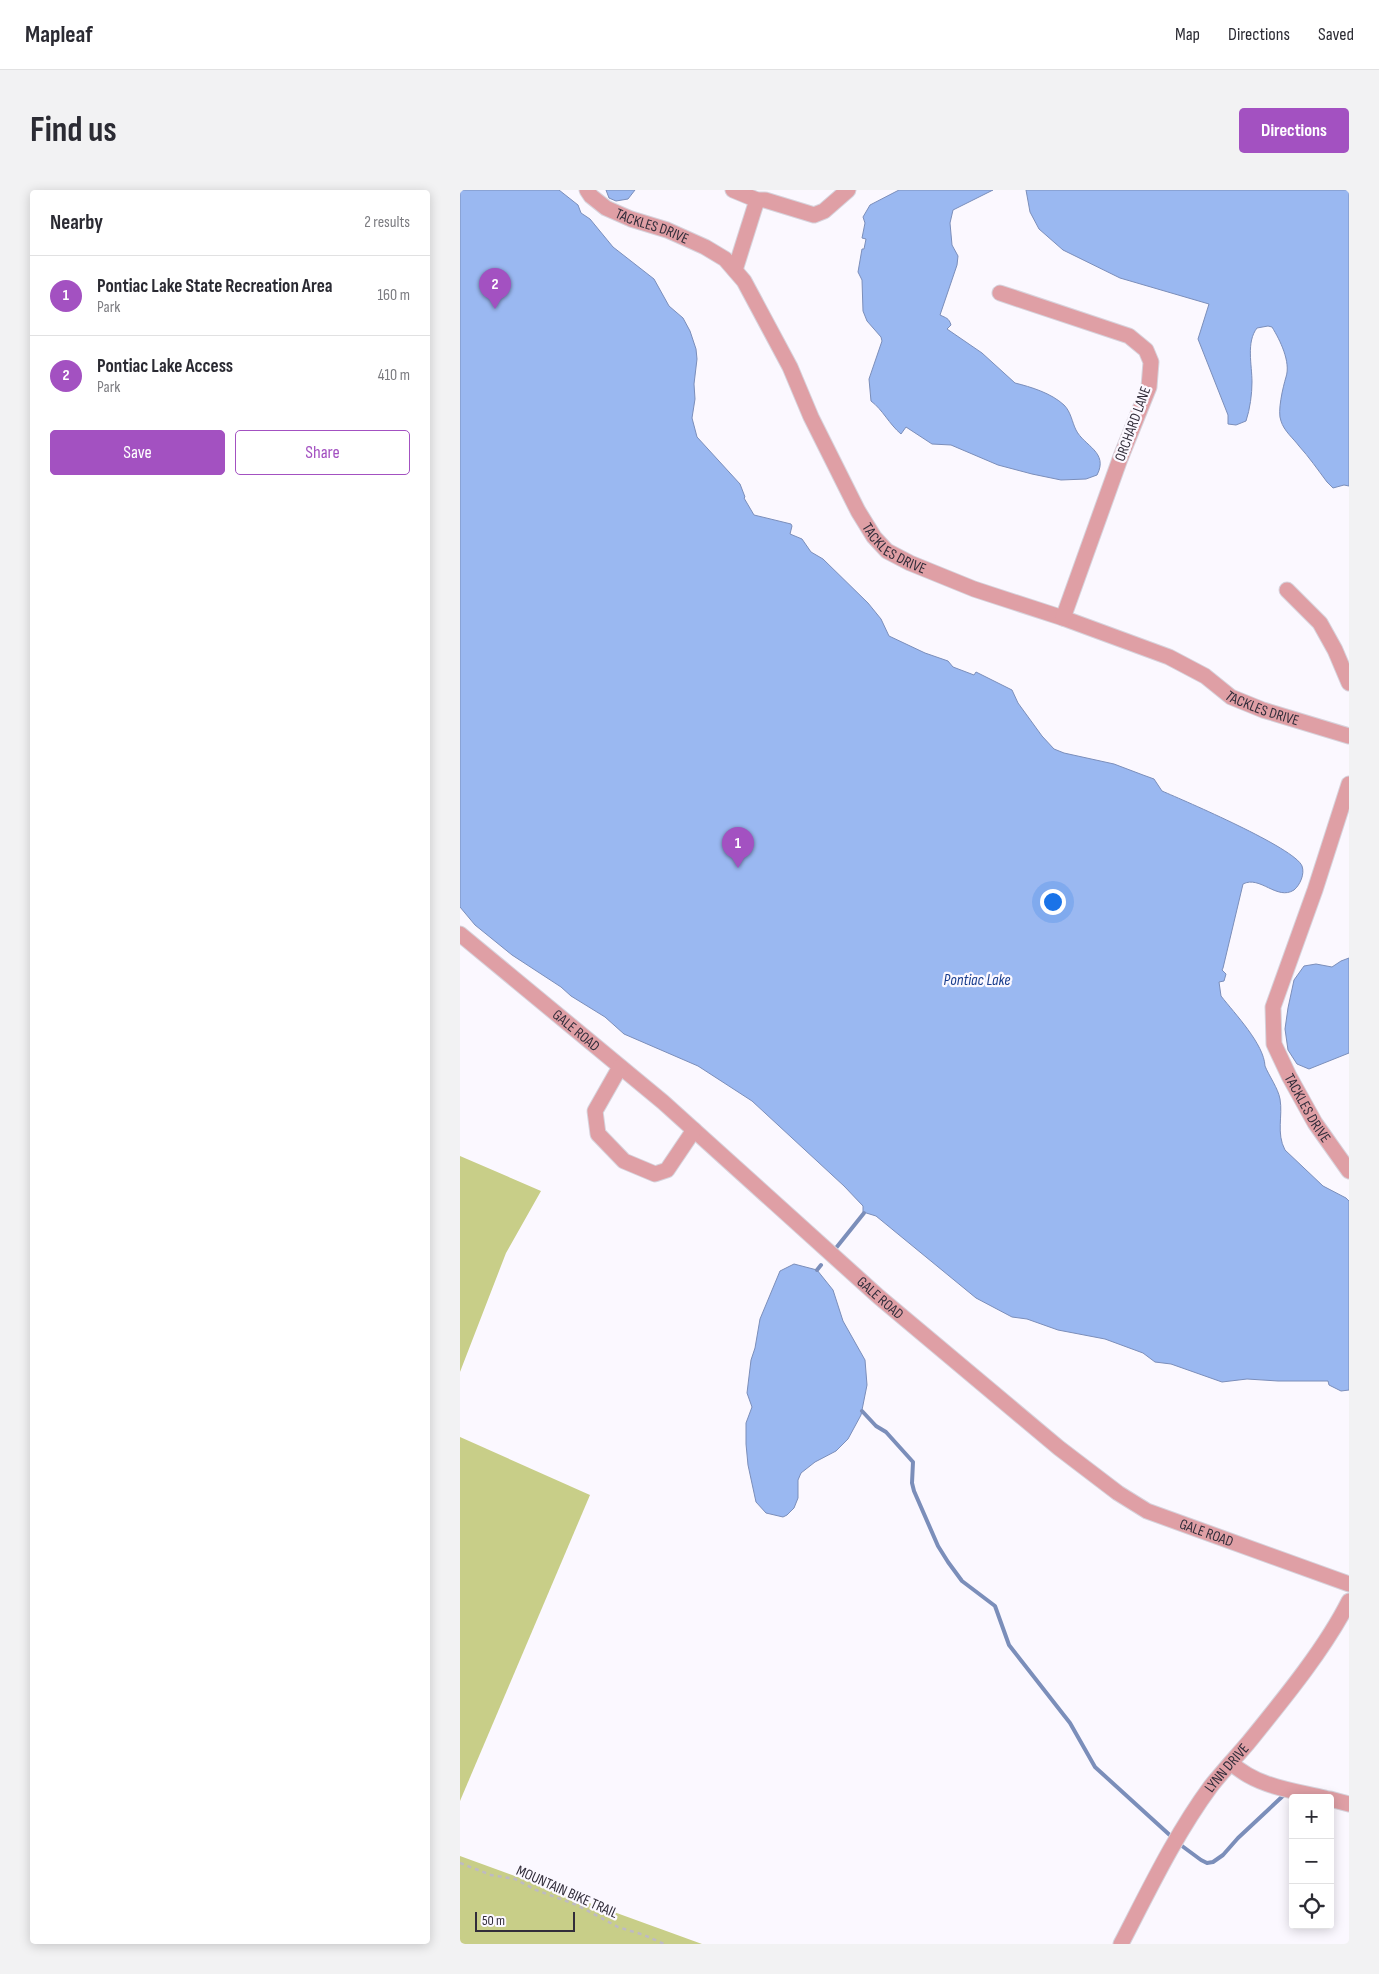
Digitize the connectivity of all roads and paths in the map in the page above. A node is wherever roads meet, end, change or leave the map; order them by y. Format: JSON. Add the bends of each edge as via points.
{"nodes":[{"id":1,"x":587,"y":190,"type":"edge"},
{"id":2,"x":733,"y":190,"type":"edge"},
{"id":3,"x":848,"y":190,"type":"edge"},
{"id":4,"x":757,"y":200,"type":"junction"},
{"id":5,"x":734,"y":270,"type":"junction"},
{"id":6,"x":1000,"y":293,"type":"dead end"},
{"id":7,"x":1287,"y":590,"type":"dead end"},
{"id":8,"x":1063,"y":618,"type":"junction"},
{"id":9,"x":1349,"y":683,"type":"edge"},
{"id":10,"x":1349,"y":736,"type":"edge"},
{"id":11,"x":1349,"y":784,"type":"edge"},
{"id":12,"x":460,"y":934,"type":"edge"},
{"id":13,"x":620,"y":1067,"type":"junction"},
{"id":14,"x":694,"y":1130,"type":"junction"},
{"id":15,"x":1349,"y":1171,"type":"edge"},
{"id":16,"x":1349,"y":1584,"type":"edge"},
{"id":17,"x":1349,"y":1601,"type":"edge"},
{"id":18,"x":1231,"y":1763,"type":"junction"},
{"id":19,"x":1308,"y":1794,"type":"edge"},
{"id":20,"x":1334,"y":1800,"type":"edge"},
{"id":21,"x":1349,"y":1804,"type":"edge"},
{"id":22,"x":460,"y":1863,"type":"edge"},
{"id":23,"x":664,"y":1944,"type":"edge"},
{"id":24,"x":1121,"y":1944,"type":"edge"}],
"edges":[{"from":1,"to":5,"type":"street","name":"TACKLES DRIVE","via":[[606,208],[705,248],[725,259]]},
{"from":2,"to":4,"type":"street"},
{"from":3,"to":4,"type":"street","via":[[824,211],[814,215]]},
{"from":4,"to":5,"type":"street"},
{"from":5,"to":8,"type":"street","name":"TACKLES DRIVE","via":[[744,281],[790,367],[858,511],[887,551],[974,589]]},
{"from":6,"to":8,"type":"street","name":"ORCHARD LANE","via":[[1129,336],[1146,350],[1151,362],[1148,387]]},
{"from":7,"to":9,"type":"street","via":[[1320,622]]},
{"from":8,"to":10,"type":"street","name":"TACKLES DRIVE","via":[[1169,657],[1205,676],[1231,697]]},
{"from":11,"to":15,"type":"street","name":"TACKLES DRIVE","via":[[1273,1007],[1274,1044],[1315,1123]]},
{"from":12,"to":13,"type":"street","name":"GALE ROAD"},
{"from":13,"to":14,"type":"street","name":"GALE ROAD"},
{"from":13,"to":14,"type":"street","via":[[595,1111],[598,1134],[624,1161],[655,1174],[667,1170]]},
{"from":14,"to":16,"type":"street","name":"GALE ROAD","via":[[879,1297],[1059,1448],[1118,1493],[1147,1511]]},
{"from":17,"to":18,"type":"street","name":"LYNN DRIVE","via":[[1300,1676]]},
{"from":18,"to":19,"type":"street","via":[[1261,1783]]},
{"from":18,"to":24,"type":"street","name":"LYNN DRIVE","via":[[1212,1786],[1161,1866]]},
{"from":20,"to":21,"type":"street"},
{"from":22,"to":23,"type":"path","name":"MOUNTAIN BIKE TRAIL","via":[[515,1879],[577,1905],[618,1927]]}]}
